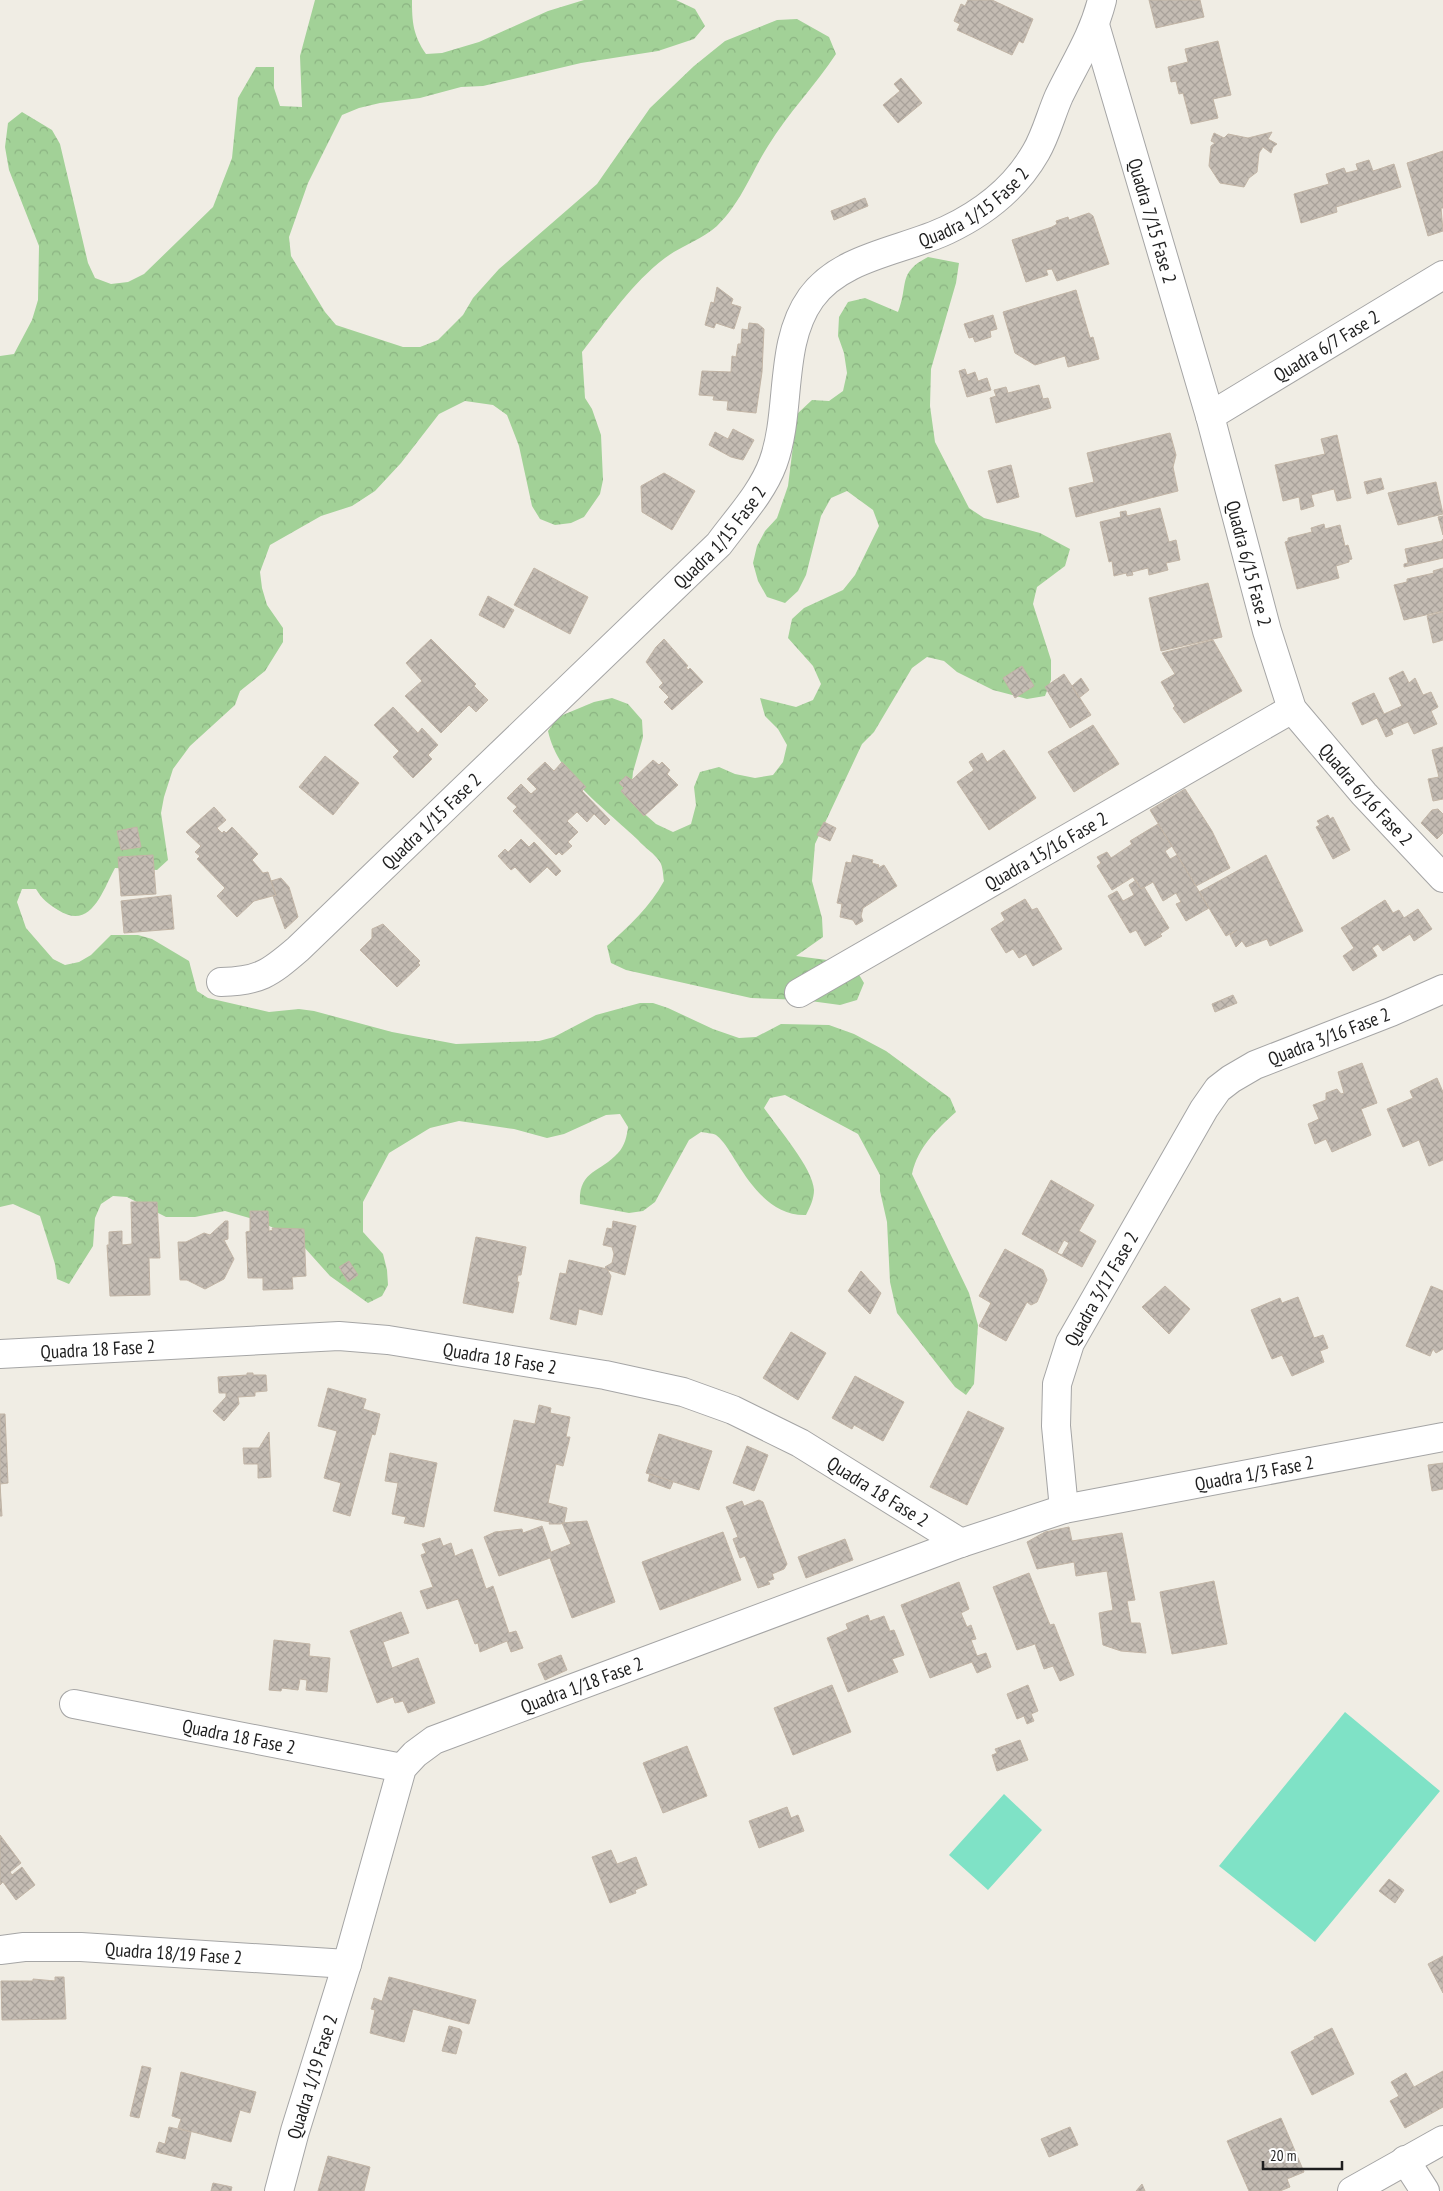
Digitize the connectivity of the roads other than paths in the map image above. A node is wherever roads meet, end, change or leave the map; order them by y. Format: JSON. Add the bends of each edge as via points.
{"nodes":[{"id":1,"x":1098,"y":12,"type":"edge"},
{"id":2,"x":1443,"y":275,"type":"edge"},
{"id":3,"x":1210,"y":416,"type":"junction"},
{"id":4,"x":1292,"y":709,"type":"junction"},
{"id":5,"x":1443,"y":878,"type":"edge"},
{"id":6,"x":221,"y":982,"type":"dead end"},
{"id":7,"x":1443,"y":989,"type":"edge"},
{"id":8,"x":799,"y":993,"type":"dead end"},
{"id":9,"x":1218,"y":1089,"type":"joint"},
{"id":10,"x":0,"y":1354,"type":"edge"},
{"id":11,"x":1443,"y":1437,"type":"edge"},
{"id":12,"x":1064,"y":1509,"type":"junction"},
{"id":13,"x":961,"y":1543,"type":"junction"},
{"id":14,"x":74,"y":1704,"type":"dead end"},
{"id":15,"x":402,"y":1768,"type":"junction"},
{"id":16,"x":0,"y":1950,"type":"edge"},
{"id":17,"x":347,"y":1964,"type":"junction"},
{"id":18,"x":1443,"y":2140,"type":"edge"},
{"id":19,"x":1405,"y":2160,"type":"junction"},
{"id":20,"x":279,"y":2191,"type":"edge"},
{"id":21,"x":1352,"y":2191,"type":"edge"},
{"id":22,"x":1425,"y":2191,"type":"edge"}],
"edges":[{"from":1,"to":3,"type":"street","name":"Quadra 7/15 Fase 2"},
{"from":1,"to":6,"type":"street","name":"Quadra 1/15 Fase 2","via":[[1037,151],[1014,184],[985,208],[947,230],[860,262],[836,275],[810,299],[793,337],[780,437],[773,462],[766,480],[719,544],[275,969],[255,979]]},
{"from":2,"to":3,"type":"street","name":"Quadra 6/7 Fase 2"},
{"from":3,"to":4,"type":"street","name":"Quadra 6/15 Fase 2","via":[[1267,631]]},
{"from":4,"to":5,"type":"street","name":"Quadra 6/16 Fase 2","via":[[1364,794]]},
{"from":4,"to":8,"type":"street","name":"Quadra 15/16 Fase 2"},
{"from":7,"to":9,"type":"street","name":"Quadra 3/16 Fase 2","via":[[1255,1065]]},
{"from":9,"to":12,"type":"street","name":"Quadra 3/17 Fase 2","via":[[1066,1352],[1057,1384],[1056,1426]]},
{"from":10,"to":13,"type":"street","name":"Quadra 18 Fase 2","via":[[339,1336],[388,1340],[606,1375],[683,1392],[733,1410],[800,1443]]},
{"from":11,"to":12,"type":"street","name":"Quadra 1/3 Fase 2"},
{"from":12,"to":13,"type":"street","name":"Quadra 1/3 Fase 2"},
{"from":13,"to":15,"type":"street","name":"Quadra 1/18 Fase 2","via":[[434,1740],[414,1754]]},
{"from":14,"to":15,"type":"street","name":"Quadra 18 Fase 2"},
{"from":15,"to":17,"type":"street","name":"Quadra 1/18 Fase 2"},
{"from":16,"to":17,"type":"street","name":"Quadra 18/19 Fase 2","via":[[81,1947]]},
{"from":17,"to":20,"type":"street","name":"Quadra 1/19 Fase 2","via":[[294,2131]]},
{"from":18,"to":19,"type":"street"},
{"from":19,"to":21,"type":"street"},
{"from":19,"to":22,"type":"street"}]}
